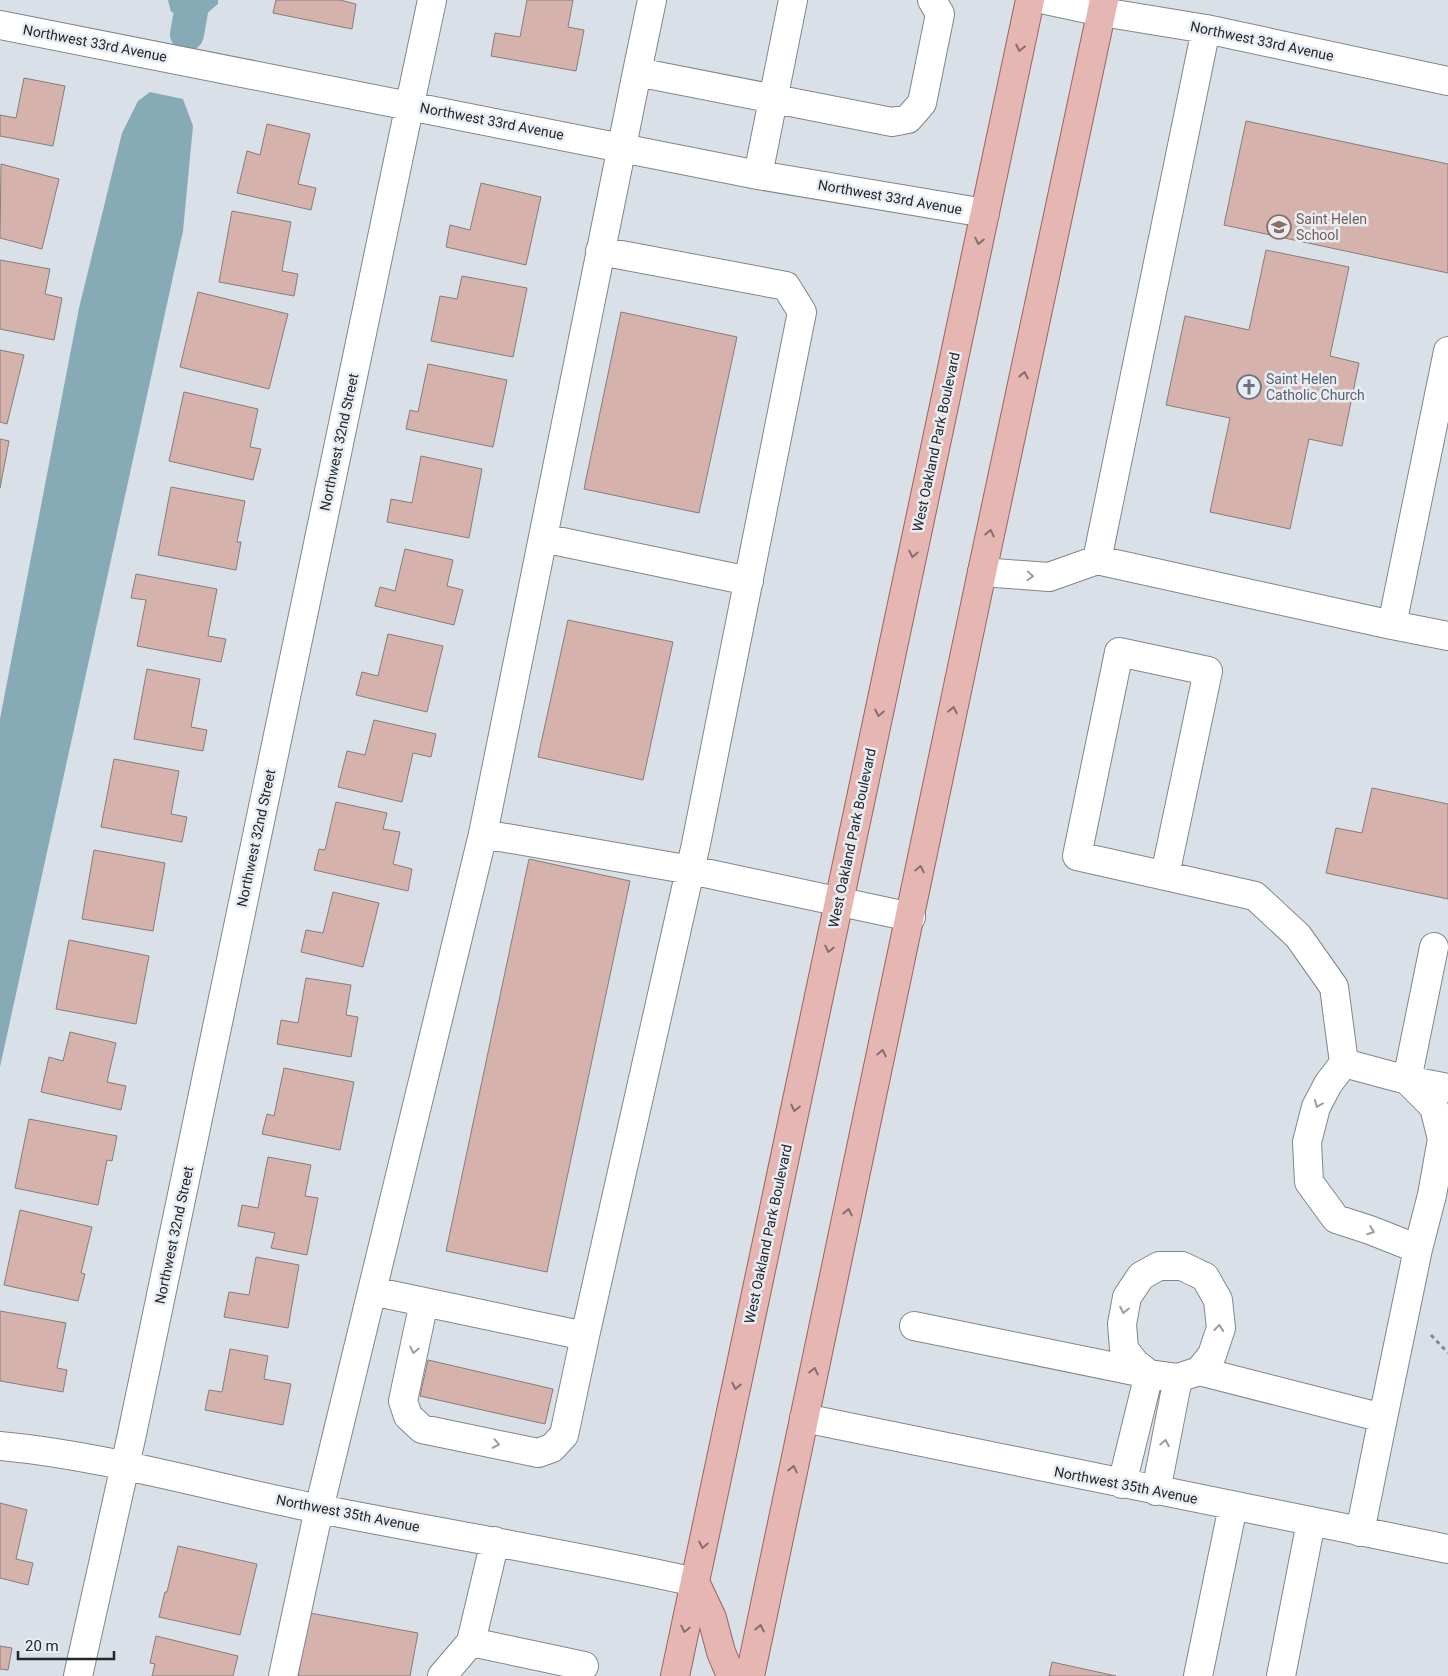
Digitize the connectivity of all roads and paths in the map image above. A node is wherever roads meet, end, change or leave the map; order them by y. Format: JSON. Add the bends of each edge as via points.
{"nodes":[{"id":1,"x":432,"y":0,"type":"edge"},
{"id":2,"x":652,"y":0,"type":"edge"},
{"id":3,"x":793,"y":0,"type":"edge"},
{"id":4,"x":932,"y":0,"type":"edge"},
{"id":5,"x":1030,"y":0,"type":"edge"},
{"id":6,"x":1046,"y":0,"type":"edge"},
{"id":7,"x":1103,"y":6,"type":"edge"},
{"id":8,"x":0,"y":25,"type":"edge"},
{"id":9,"x":1206,"y":29,"type":"junction"},
{"id":10,"x":637,"y":72,"type":"junction"},
{"id":11,"x":1448,"y":80,"type":"edge"},
{"id":12,"x":773,"y":99,"type":"junction"},
{"id":13,"x":409,"y":105,"type":"junction"},
{"id":14,"x":621,"y":147,"type":"junction"},
{"id":15,"x":758,"y":174,"type":"junction"},
{"id":16,"x":985,"y":213,"type":"junction"},
{"id":17,"x":600,"y":252,"type":"junction"},
{"id":18,"x":1448,"y":351,"type":"edge"},
{"id":19,"x":543,"y":538,"type":"junction"},
{"id":20,"x":1097,"y":560,"type":"junction"},
{"id":21,"x":982,"y":572,"type":"junction"},
{"id":22,"x":748,"y":581,"type":"junction"},
{"id":23,"x":1392,"y":625,"type":"junction"},
{"id":24,"x":1448,"y":636,"type":"edge"},
{"id":25,"x":483,"y":834,"type":"junction"},
{"id":26,"x":691,"y":870,"type":"junction"},
{"id":27,"x":1165,"y":875,"type":"junction"},
{"id":28,"x":839,"y":901,"type":"junction"},
{"id":29,"x":911,"y":916,"type":"junction"},
{"id":30,"x":1434,"y":947,"type":"dead end"},
{"id":31,"x":1344,"y":1063,"type":"junction"},
{"id":32,"x":1407,"y":1080,"type":"junction"},
{"id":33,"x":1448,"y":1088,"type":"edge"},
{"id":34,"x":1441,"y":1186,"type":"edge"},
{"id":35,"x":1418,"y":1249,"type":"junction"},
{"id":36,"x":372,"y":1291,"type":"junction"},
{"id":37,"x":424,"y":1302,"type":"junction"},
{"id":38,"x":914,"y":1326,"type":"dead end"},
{"id":39,"x":1426,"y":1330,"type":"dead end"},
{"id":40,"x":585,"y":1336,"type":"junction"},
{"id":41,"x":1448,"y":1353,"type":"edge"},
{"id":42,"x":1149,"y":1374,"type":"junction"},
{"id":43,"x":1189,"y":1374,"type":"junction"},
{"id":44,"x":804,"y":1418,"type":"junction"},
{"id":45,"x":1382,"y":1418,"type":"junction"},
{"id":46,"x":0,"y":1446,"type":"edge"},
{"id":47,"x":126,"y":1466,"type":"junction"},
{"id":48,"x":1122,"y":1484,"type":"junction"},
{"id":49,"x":1156,"y":1491,"type":"junction"},
{"id":50,"x":1233,"y":1506,"type":"junction"},
{"id":51,"x":319,"y":1509,"type":"junction"},
{"id":52,"x":1311,"y":1522,"type":"junction"},
{"id":53,"x":1360,"y":1532,"type":"junction"},
{"id":54,"x":495,"y":1541,"type":"junction"},
{"id":55,"x":1448,"y":1549,"type":"edge"},
{"id":56,"x":695,"y":1582,"type":"junction"},
{"id":57,"x":471,"y":1642,"type":"junction"},
{"id":58,"x":584,"y":1666,"type":"dead end"},
{"id":59,"x":78,"y":1676,"type":"edge"},
{"id":60,"x":283,"y":1676,"type":"edge"},
{"id":61,"x":442,"y":1676,"type":"edge"},
{"id":62,"x":675,"y":1676,"type":"edge"},
{"id":63,"x":731,"y":1676,"type":"edge"},
{"id":64,"x":750,"y":1676,"type":"edge"},
{"id":65,"x":1198,"y":1676,"type":"edge"},
{"id":66,"x":1282,"y":1676,"type":"edge"}],
"edges":[{"from":1,"to":13,"type":"street","name":"Northwest 32nd Street"},
{"from":2,"to":10,"type":"street"},
{"from":3,"to":12,"type":"street"},
{"from":4,"to":12,"type":"street","via":[[940,14],[922,103],[908,120],[892,122]]},
{"from":5,"to":16,"type":"main road","name":"West Oakland Park Boulevard","one_way":true},
{"from":6,"to":7,"type":"street","name":"Northwest 33rd Avenue"},
{"from":7,"to":9,"type":"street","name":"Northwest 33rd Avenue"},
{"from":21,"to":7,"type":"main road","one_way":true},
{"from":8,"to":13,"type":"street","name":"Northwest 33rd Avenue"},
{"from":9,"to":11,"type":"street","name":"Northwest 33rd Avenue"},
{"from":9,"to":20,"type":"street"},
{"from":10,"to":12,"type":"street"},
{"from":10,"to":14,"type":"street"},
{"from":12,"to":15,"type":"street"},
{"from":13,"to":14,"type":"street","name":"Northwest 33rd Avenue"},
{"from":13,"to":47,"type":"street","name":"Northwest 32nd Street"},
{"from":14,"to":15,"type":"street","name":"Northwest 33rd Avenue"},
{"from":14,"to":17,"type":"street"},
{"from":15,"to":16,"type":"street","name":"Northwest 33rd Avenue"},
{"from":16,"to":28,"type":"main road","name":"West Oakland Park Boulevard","one_way":true},
{"from":17,"to":19,"type":"street"},
{"from":17,"to":22,"type":"street","via":[[786,286],[802,312]]},
{"from":18,"to":23,"type":"street"},
{"from":19,"to":22,"type":"street"},
{"from":19,"to":25,"type":"street"},
{"from":21,"to":20,"type":"street","one_way":true,"via":[[1049,577]]},
{"from":20,"to":23,"type":"street"},
{"from":29,"to":21,"type":"main road","one_way":true},
{"from":22,"to":26,"type":"street"},
{"from":23,"to":24,"type":"street"},
{"from":25,"to":26,"type":"street"},
{"from":25,"to":36,"type":"street"},
{"from":26,"to":28,"type":"street"},
{"from":26,"to":40,"type":"street"},
{"from":27,"to":27,"type":"street","via":[[1077,856],[1119,652],[1208,671]]},
{"from":27,"to":31,"type":"street","via":[[1255,896],[1298,936],[1334,987]]},
{"from":28,"to":29,"type":"street"},
{"from":28,"to":56,"type":"main road","name":"West Oakland Park Boulevard","one_way":true},
{"from":44,"to":29,"type":"main road","one_way":true},
{"from":30,"to":32,"type":"street"},
{"from":31,"to":32,"type":"street"},
{"from":31,"to":35,"type":"street","one_way":true,"via":[[1316,1107],[1307,1142],[1309,1182],[1336,1219]]},
{"from":32,"to":33,"type":"street"},
{"from":32,"to":34,"type":"street","via":[[1434,1107],[1442,1138]]},
{"from":34,"to":35,"type":"street"},
{"from":35,"to":45,"type":"street"},
{"from":36,"to":37,"type":"street"},
{"from":36,"to":51,"type":"street"},
{"from":37,"to":40,"type":"street"},
{"from":37,"to":40,"type":"street","one_way":true,"via":[[403,1400],[408,1416],[422,1428],[538,1453],[552,1448],[564,1435]]},
{"from":38,"to":42,"type":"street"},
{"from":39,"to":41,"type":"path"},
{"from":42,"to":43,"type":"street"},
{"from":43,"to":42,"type":"street","one_way":true,"via":[[1212,1355],[1221,1328],[1218,1300],[1205,1277],[1182,1266],[1159,1266],[1140,1276],[1127,1296],[1122,1324],[1124,1350]]},
{"from":42,"to":48,"type":"street"},
{"from":43,"to":45,"type":"street"},
{"from":49,"to":43,"type":"street","one_way":true},
{"from":44,"to":48,"type":"street","name":"Northwest 35th Avenue"},
{"from":64,"to":44,"type":"main road","one_way":true},
{"from":45,"to":53,"type":"street"},
{"from":46,"to":47,"type":"street","name":"Northwest 35th Avenue","via":[[44,1450]]},
{"from":47,"to":51,"type":"street","name":"Northwest 35th Avenue"},
{"from":47,"to":59,"type":"street","name":"Northwest 32nd Street"},
{"from":48,"to":49,"type":"street","name":"Northwest 35th Avenue"},
{"from":49,"to":50,"type":"street","name":"Northwest 35th Avenue"},
{"from":50,"to":52,"type":"street","name":"Northwest 35th Avenue"},
{"from":50,"to":65,"type":"street"},
{"from":51,"to":54,"type":"street","name":"Northwest 35th Avenue"},
{"from":51,"to":60,"type":"street"},
{"from":52,"to":53,"type":"street","name":"Northwest 35th Avenue"},
{"from":52,"to":66,"type":"street"},
{"from":53,"to":55,"type":"street","name":"Northwest 35th Avenue"},
{"from":54,"to":56,"type":"street","name":"Northwest 35th Avenue"},
{"from":54,"to":57,"type":"street"},
{"from":56,"to":62,"type":"main road","name":"West Oakland Park Boulevard","one_way":true},
{"from":56,"to":63,"type":"main road","via":[[712,1618]]},
{"from":57,"to":58,"type":"street"},
{"from":57,"to":61,"type":"street"}]}
